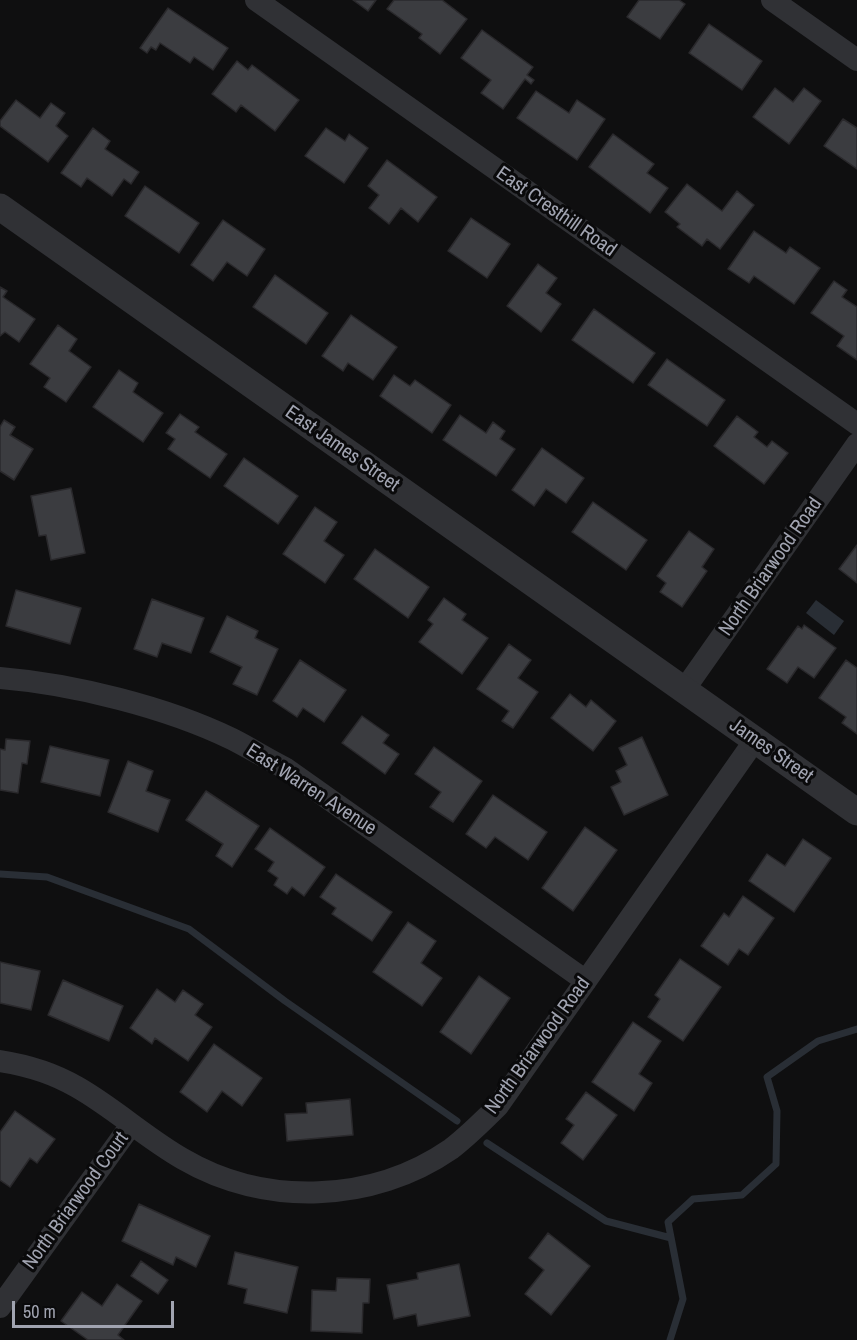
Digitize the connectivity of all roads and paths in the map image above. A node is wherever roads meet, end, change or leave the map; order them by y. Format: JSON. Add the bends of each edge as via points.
{"nodes":[{"id":1,"x":256,"y":0,"type":"edge"},
{"id":2,"x":772,"y":0,"type":"edge"},
{"id":3,"x":857,"y":60,"type":"edge"},
{"id":4,"x":0,"y":207,"type":"edge"},
{"id":5,"x":857,"y":424,"type":"edge"},
{"id":6,"x":857,"y":444,"type":"edge"},
{"id":7,"x":0,"y":678,"type":"edge"},
{"id":8,"x":684,"y":690,"type":"junction"},
{"id":9,"x":755,"y":740,"type":"junction"},
{"id":10,"x":857,"y":812,"type":"edge"},
{"id":11,"x":586,"y":981,"type":"junction"},
{"id":12,"x":0,"y":1061,"type":"edge"},
{"id":13,"x":131,"y":1125,"type":"junction"},
{"id":14,"x":0,"y":1307,"type":"edge"}],
"edges":[{"from":1,"to":5,"type":"street","name":"East Cresthill Road"},
{"from":2,"to":3,"type":"street"},
{"from":4,"to":8,"type":"street","name":"East James Street"},
{"from":6,"to":8,"type":"street","name":"North Briarwood Road"},
{"from":7,"to":11,"type":"street","name":"East Warren Avenue","via":[[83,690],[168,714],[233,740],[285,768]]},
{"from":8,"to":9,"type":"street","name":"James Street"},
{"from":9,"to":10,"type":"street","name":"James Street"},
{"from":9,"to":11,"type":"street","name":"North Briarwood Road"},
{"from":11,"to":13,"type":"street","name":"North Briarwood Road","via":[[498,1106],[474,1131],[423,1165],[366,1187],[301,1193],[237,1183],[182,1159]]},
{"from":12,"to":13,"type":"street","name":"North Briarwood Road","via":[[49,1074],[77,1087]]},
{"from":13,"to":14,"type":"street","name":"North Briarwood Court"}]}
